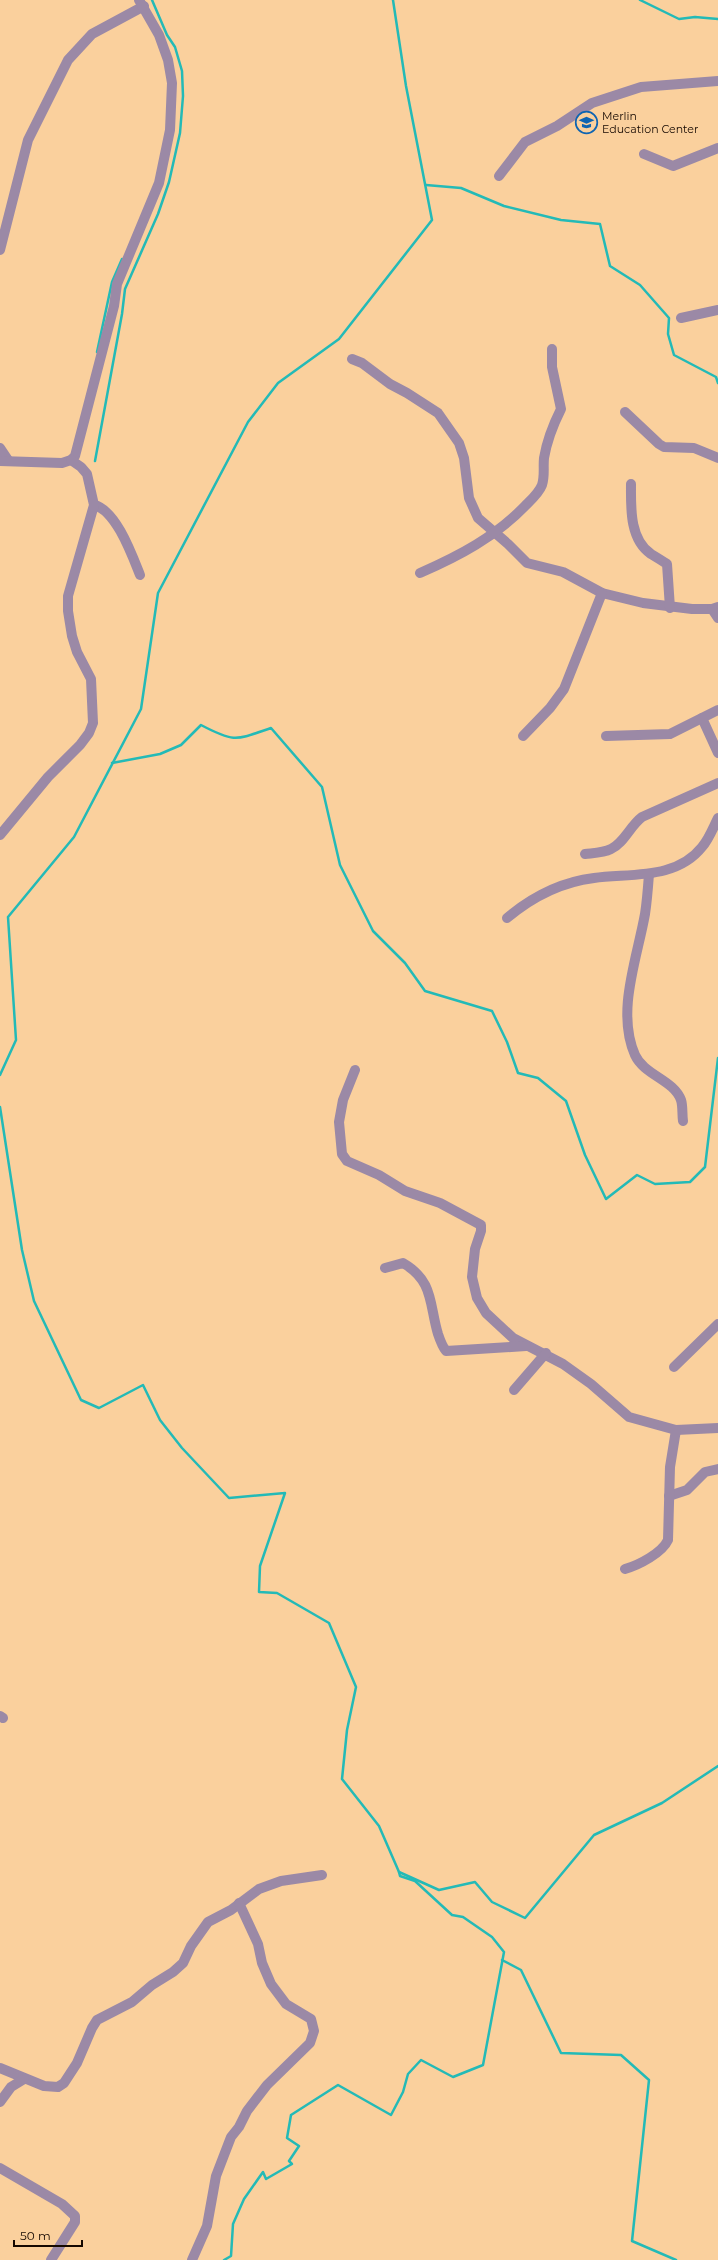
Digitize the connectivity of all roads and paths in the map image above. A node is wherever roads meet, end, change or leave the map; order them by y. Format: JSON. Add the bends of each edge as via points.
{"nodes":[{"id":1,"x":142,"y":3,"type":"edge"},
{"id":2,"x":718,"y":81,"type":"edge"},
{"id":3,"x":718,"y":148,"type":"edge"},
{"id":4,"x":644,"y":154,"type":"dead end"},
{"id":5,"x":499,"y":176,"type":"dead end"},
{"id":6,"x":0,"y":250,"type":"edge"},
{"id":7,"x":718,"y":310,"type":"edge"},
{"id":8,"x":681,"y":318,"type":"dead end"},
{"id":9,"x":552,"y":349,"type":"dead end"},
{"id":10,"x":352,"y":359,"type":"dead end"},
{"id":11,"x":625,"y":412,"type":"dead end"},
{"id":12,"x":0,"y":448,"type":"edge"},
{"id":13,"x":718,"y":458,"type":"edge"},
{"id":14,"x":71,"y":460,"type":"junction"},
{"id":15,"x":4,"y":461,"type":"edge"},
{"id":16,"x":631,"y":484,"type":"dead end"},
{"id":17,"x":94,"y":505,"type":"junction"},
{"id":18,"x":495,"y":532,"type":"junction"},
{"id":19,"x":420,"y":573,"type":"dead end"},
{"id":20,"x":140,"y":575,"type":"dead end"},
{"id":21,"x":602,"y":593,"type":"junction"},
{"id":22,"x":670,"y":608,"type":"junction"},
{"id":23,"x":715,"y":608,"type":"edge"},
{"id":24,"x":718,"y":618,"type":"edge"},
{"id":25,"x":718,"y":710,"type":"edge"},
{"id":26,"x":702,"y":718,"type":"junction"},
{"id":27,"x":523,"y":736,"type":"dead end"},
{"id":28,"x":606,"y":736,"type":"dead end"},
{"id":29,"x":718,"y":753,"type":"edge"},
{"id":30,"x":718,"y":783,"type":"edge"},
{"id":31,"x":718,"y":818,"type":"edge"},
{"id":32,"x":0,"y":835,"type":"edge"},
{"id":33,"x":585,"y":854,"type":"dead end"},
{"id":34,"x":649,"y":874,"type":"junction"},
{"id":35,"x":507,"y":918,"type":"dead end"},
{"id":36,"x":355,"y":1070,"type":"dead end"},
{"id":37,"x":683,"y":1121,"type":"dead end"},
{"id":38,"x":385,"y":1268,"type":"dead end"},
{"id":39,"x":718,"y":1324,"type":"edge"},
{"id":40,"x":526,"y":1346,"type":"junction"},
{"id":41,"x":546,"y":1353,"type":"junction"},
{"id":42,"x":674,"y":1367,"type":"dead end"},
{"id":43,"x":514,"y":1390,"type":"dead end"},
{"id":44,"x":718,"y":1428,"type":"edge"},
{"id":45,"x":676,"y":1430,"type":"junction"},
{"id":46,"x":718,"y":1469,"type":"edge"},
{"id":47,"x":669,"y":1496,"type":"junction"},
{"id":48,"x":625,"y":1569,"type":"dead end"},
{"id":49,"x":322,"y":1875,"type":"dead end"},
{"id":50,"x":239,"y":1903,"type":"junction"},
{"id":51,"x":0,"y":2068,"type":"edge"},
{"id":52,"x":24,"y":2079,"type":"junction"},
{"id":53,"x":0,"y":2102,"type":"edge"},
{"id":54,"x":0,"y":2168,"type":"edge"},
{"id":55,"x":51,"y":2260,"type":"edge"},
{"id":56,"x":192,"y":2260,"type":"edge"}],
"edges":[{"from":1,"to":6,"type":"street","via":[[92,34],[68,60],[28,140]]},
{"from":1,"to":14,"type":"street","via":[[160,35],[168,60],[172,83],[170,130],[159,183],[117,284],[114,306],[77,450]]},
{"from":2,"to":5,"type":"street","via":[[641,87],[592,102],[557,126],[526,142]]},
{"from":3,"to":4,"type":"street","via":[[673,166]]},
{"from":7,"to":8,"type":"street"},
{"from":9,"to":18,"type":"street","via":[[552,367],[561,409],[553,425],[546,450],[542,484],[530,501]]},
{"from":10,"to":18,"type":"street","via":[[438,413],[459,443],[472,508],[478,518]]},
{"from":11,"to":13,"type":"street","via":[[659,444],[694,448]]},
{"from":12,"to":15,"type":"street"},
{"from":14,"to":15,"type":"street","via":[[62,463]]},
{"from":14,"to":17,"type":"street","via":[[87,474]]},
{"from":16,"to":22,"type":"street","via":[[631,514],[643,547],[667,564]]},
{"from":17,"to":20,"type":"street","via":[[100,506],[110,515],[127,543]]},
{"from":17,"to":32,"type":"street","via":[[68,596],[68,611],[77,652],[91,679],[93,722],[89,733],[80,744],[18,811]]},
{"from":18,"to":19,"type":"street","via":[[450,560]]},
{"from":18,"to":21,"type":"street","via":[[527,563],[563,572]]},
{"from":21,"to":22,"type":"street"},
{"from":21,"to":27,"type":"street","via":[[564,689]]},
{"from":22,"to":23,"type":"street"},
{"from":23,"to":24,"type":"street"},
{"from":25,"to":26,"type":"street"},
{"from":26,"to":28,"type":"street","via":[[670,734]]},
{"from":26,"to":29,"type":"street"},
{"from":30,"to":33,"type":"street","via":[[642,817],[610,850]]},
{"from":31,"to":34,"type":"street","via":[[707,840],[694,855],[673,868]]},
{"from":34,"to":35,"type":"street","via":[[572,882],[525,904]]},
{"from":34,"to":37,"type":"street","via":[[645,912],[627,1010],[628,1030],[641,1065],[677,1093],[681,1100]]},
{"from":36,"to":40,"type":"street","via":[[343,1100],[339,1122],[342,1154],[347,1161],[379,1175],[405,1192],[440,1202],[481,1225],[474,1249],[472,1277],[477,1298],[486,1313],[513,1338]]},
{"from":38,"to":40,"type":"street","via":[[403,1263],[426,1285],[436,1328],[446,1350]]},
{"from":39,"to":42,"type":"street"},
{"from":40,"to":41,"type":"street"},
{"from":41,"to":43,"type":"street"},
{"from":41,"to":45,"type":"street","via":[[591,1384],[629,1417]]},
{"from":44,"to":45,"type":"street"},
{"from":45,"to":47,"type":"street","via":[[670,1467]]},
{"from":46,"to":47,"type":"street","via":[[705,1472],[687,1490]]},
{"from":47,"to":48,"type":"street","via":[[668,1540],[665,1546],[642,1562]]},
{"from":49,"to":50,"type":"street","via":[[281,1882],[259,1889]]},
{"from":50,"to":52,"type":"street","via":[[205,1926],[183,1962],[173,1972],[132,2002],[97,2020],[77,2063],[64,2083],[51,2087]]},
{"from":50,"to":56,"type":"street","via":[[258,1944],[262,1963],[271,1984],[286,2004],[311,2019],[313,2039],[267,2085],[231,2137],[216,2176],[207,2226]]},
{"from":51,"to":52,"type":"street"},
{"from":52,"to":53,"type":"street","via":[[11,2087]]},
{"from":54,"to":55,"type":"street","via":[[62,2204],[75,2216]]}]}
